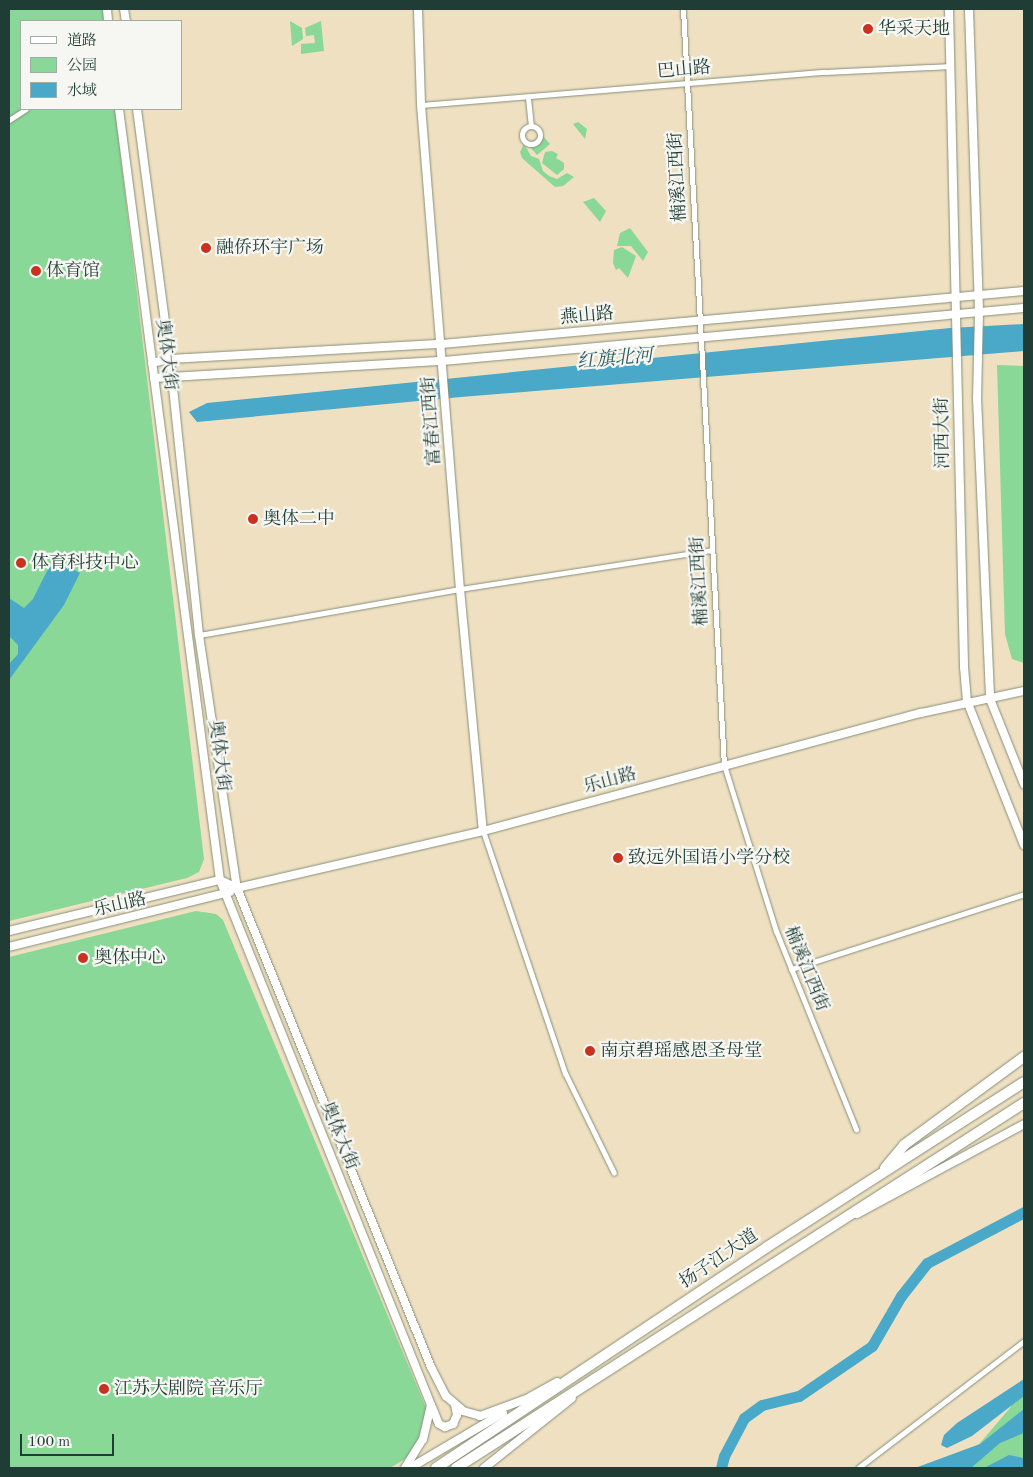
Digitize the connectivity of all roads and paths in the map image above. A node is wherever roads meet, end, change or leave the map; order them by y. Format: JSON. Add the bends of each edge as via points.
{"nodes":[{"id":1,"x":418,"y":9,"type":"edge"},
{"id":2,"x":682,"y":9,"type":"edge"},
{"id":3,"x":949,"y":9,"type":"edge"},
{"id":4,"x":969,"y":9,"type":"edge"},
{"id":5,"x":951,"y":66,"type":"junction"},
{"id":6,"x":687,"y":84,"type":"junction"},
{"id":7,"x":528,"y":98,"type":"junction"},
{"id":8,"x":421,"y":105,"type":"junction"},
{"id":9,"x":24,"y":110,"type":"edge"},
{"id":10,"x":120,"y":110,"type":"edge"},
{"id":11,"x":137,"y":110,"type":"edge"},
{"id":12,"x":9,"y":120,"type":"edge"},
{"id":13,"x":530,"y":126,"type":"dead end"},
{"id":14,"x":1024,"y":291,"type":"edge"},
{"id":15,"x":979,"y":294,"type":"junction"},
{"id":16,"x":956,"y":296,"type":"junction"},
{"id":17,"x":1024,"y":308,"type":"edge"},
{"id":18,"x":979,"y":312,"type":"junction"},
{"id":19,"x":956,"y":314,"type":"junction"},
{"id":20,"x":700,"y":322,"type":"junction"},
{"id":21,"x":701,"y":340,"type":"junction"},
{"id":22,"x":442,"y":344,"type":"junction"},
{"id":23,"x":170,"y":359,"type":"junction"},
{"id":24,"x":443,"y":361,"type":"junction"},
{"id":25,"x":152,"y":363,"type":"junction"},
{"id":26,"x":172,"y":377,"type":"junction"},
{"id":27,"x":154,"y":378,"type":"junction"},
{"id":28,"x":712,"y":550,"type":"junction"},
{"id":29,"x":460,"y":589,"type":"junction"},
{"id":30,"x":199,"y":635,"type":"junction"},
{"id":31,"x":1024,"y":690,"type":"edge"},
{"id":32,"x":990,"y":699,"type":"junction"},
{"id":33,"x":967,"y":702,"type":"junction"},
{"id":34,"x":724,"y":765,"type":"junction"},
{"id":35,"x":1024,"y":784,"type":"edge"},
{"id":36,"x":483,"y":831,"type":"junction"},
{"id":37,"x":1024,"y":845,"type":"edge"},
{"id":38,"x":220,"y":880,"type":"junction"},
{"id":39,"x":237,"y":888,"type":"junction"},
{"id":40,"x":226,"y":894,"type":"junction"},
{"id":41,"x":1024,"y":894,"type":"edge"},
{"id":42,"x":9,"y":931,"type":"edge"},
{"id":43,"x":9,"y":947,"type":"edge"},
{"id":44,"x":791,"y":969,"type":"junction"},
{"id":45,"x":1024,"y":1057,"type":"edge"},
{"id":46,"x":1024,"y":1082,"type":"edge"},
{"id":47,"x":1024,"y":1103,"type":"edge"},
{"id":48,"x":1024,"y":1124,"type":"edge"},
{"id":49,"x":856,"y":1129,"type":"dead end"},
{"id":50,"x":614,"y":1173,"type":"dead end"},
{"id":51,"x":878,"y":1175,"type":"junction"},
{"id":52,"x":848,"y":1218,"type":"junction"},
{"id":53,"x":1024,"y":1341,"type":"edge"},
{"id":54,"x":624,"y":1343,"type":"junction"},
{"id":55,"x":576,"y":1394,"type":"junction"},
{"id":56,"x":534,"y":1396,"type":"junction"},
{"id":57,"x":431,"y":1405,"type":"junction"},
{"id":58,"x":455,"y":1406,"type":"junction"},
{"id":59,"x":405,"y":1468,"type":"edge"},
{"id":60,"x":410,"y":1468,"type":"edge"},
{"id":61,"x":436,"y":1468,"type":"edge"},
{"id":62,"x":456,"y":1468,"type":"edge"},
{"id":63,"x":484,"y":1468,"type":"edge"},
{"id":64,"x":858,"y":1468,"type":"edge"}],
"edges":[{"from":1,"to":8,"type":"main road","name":"富春江西街"},
{"from":2,"to":6,"type":"street","name":"楠溪江西街"},
{"from":3,"to":5,"type":"main road","name":"河西大街"},
{"from":4,"to":15,"type":"main road","name":"河西大街"},
{"from":5,"to":6,"type":"street","name":"巴山路"},
{"from":5,"to":16,"type":"main road","name":"河西大街"},
{"from":6,"to":7,"type":"street","name":"巴山路"},
{"from":6,"to":20,"type":"street","name":"楠溪江西街"},
{"from":7,"to":8,"type":"street","name":"巴山路"},
{"from":7,"to":13,"type":"street"},
{"from":8,"to":22,"type":"main road","name":"富春江西街"},
{"from":9,"to":12,"type":"street"},
{"from":10,"to":25,"type":"main road","name":"奥体大街"},
{"from":11,"to":23,"type":"main road","name":"奥体大街"},
{"from":14,"to":15,"type":"main road","name":"燕山路"},
{"from":15,"to":16,"type":"main road","name":"燕山路"},
{"from":15,"to":18,"type":"main road","name":"河西大街"},
{"from":16,"to":19,"type":"main road","name":"河西大街"},
{"from":16,"to":20,"type":"main road","name":"燕山路"},
{"from":17,"to":18,"type":"main road","name":"燕山路"},
{"from":18,"to":19,"type":"main road","name":"燕山路"},
{"from":18,"to":32,"type":"main road","name":"河西大街"},
{"from":19,"to":21,"type":"main road","name":"燕山路"},
{"from":19,"to":33,"type":"main road","name":"河西大街"},
{"from":20,"to":21,"type":"street","name":"楠溪江西街"},
{"from":20,"to":22,"type":"main road","name":"燕山路"},
{"from":21,"to":24,"type":"main road","name":"燕山路"},
{"from":21,"to":28,"type":"street","name":"楠溪江西街"},
{"from":22,"to":23,"type":"main road","name":"燕山路"},
{"from":22,"to":24,"type":"main road","name":"富春江西街"},
{"from":23,"to":25,"type":"main road","name":"燕山路"},
{"from":23,"to":26,"type":"main road","name":"奥体大街"},
{"from":24,"to":26,"type":"main road","name":"燕山路"},
{"from":24,"to":29,"type":"main road","name":"富春江西街"},
{"from":25,"to":27,"type":"main road","name":"奥体大街"},
{"from":26,"to":27,"type":"main road","name":"燕山路"},
{"from":26,"to":30,"type":"main road","name":"奥体大街"},
{"from":27,"to":38,"type":"main road","name":"奥体大街"},
{"from":28,"to":29,"type":"street"},
{"from":28,"to":34,"type":"street","name":"楠溪江西街"},
{"from":29,"to":30,"type":"street"},
{"from":29,"to":36,"type":"main road","name":"富春江西街"},
{"from":30,"to":39,"type":"main road","name":"奥体大街"},
{"from":31,"to":32,"type":"main road","name":"乐山路"},
{"from":32,"to":33,"type":"main road","name":"乐山路"},
{"from":32,"to":35,"type":"main road","name":"河西大街"},
{"from":33,"to":34,"type":"main road","name":"乐山路"},
{"from":33,"to":37,"type":"main road","name":"河西大街"},
{"from":34,"to":36,"type":"main road","name":"乐山路"},
{"from":34,"to":44,"type":"street","name":"楠溪江西街","via":[[776,932]]},
{"from":36,"to":39,"type":"main road","name":"乐山路"},
{"from":36,"to":50,"type":"street","via":[[565,1073]]},
{"from":38,"to":39,"type":"main road"},
{"from":38,"to":40,"type":"main road","name":"奥体大街"},
{"from":38,"to":42,"type":"main road","name":"乐山路"},
{"from":39,"to":40,"type":"main road","name":"乐山路"},
{"from":39,"to":58,"type":"main road","name":"奥体大街","via":[[431,1367]]},
{"from":40,"to":43,"type":"main road","name":"乐山路"},
{"from":40,"to":57,"type":"main road","name":"奥体大街"},
{"from":41,"to":44,"type":"street"},
{"from":44,"to":49,"type":"street","name":"楠溪江西街"},
{"from":45,"to":51,"type":"highway","via":[[904,1144]]},
{"from":46,"to":51,"type":"highway","name":"扬子江大道"},
{"from":47,"to":52,"type":"highway","name":"扬子江大道","via":[[876,1196]]},
{"from":48,"to":52,"type":"main road","name":"扬子江大道","via":[[880,1204]]},
{"from":51,"to":54,"type":"highway","name":"扬子江大道"},
{"from":52,"to":55,"type":"highway","name":"扬子江大道"},
{"from":53,"to":64,"type":"street"},
{"from":54,"to":56,"type":"main road"},
{"from":54,"to":61,"type":"highway","name":"扬子江大道"},
{"from":55,"to":62,"type":"highway","name":"扬子江大道"},
{"from":55,"to":63,"type":"main road","via":[[533,1432]]},
{"from":56,"to":58,"type":"main road","via":[[480,1416]]},
{"from":56,"to":60,"type":"main road"},
{"from":57,"to":58,"type":"main road","name":"奥体大街","via":[[439,1424],[445,1427],[453,1424],[457,1415]]},
{"from":57,"to":59,"type":"main road","via":[[423,1439]]}]}
